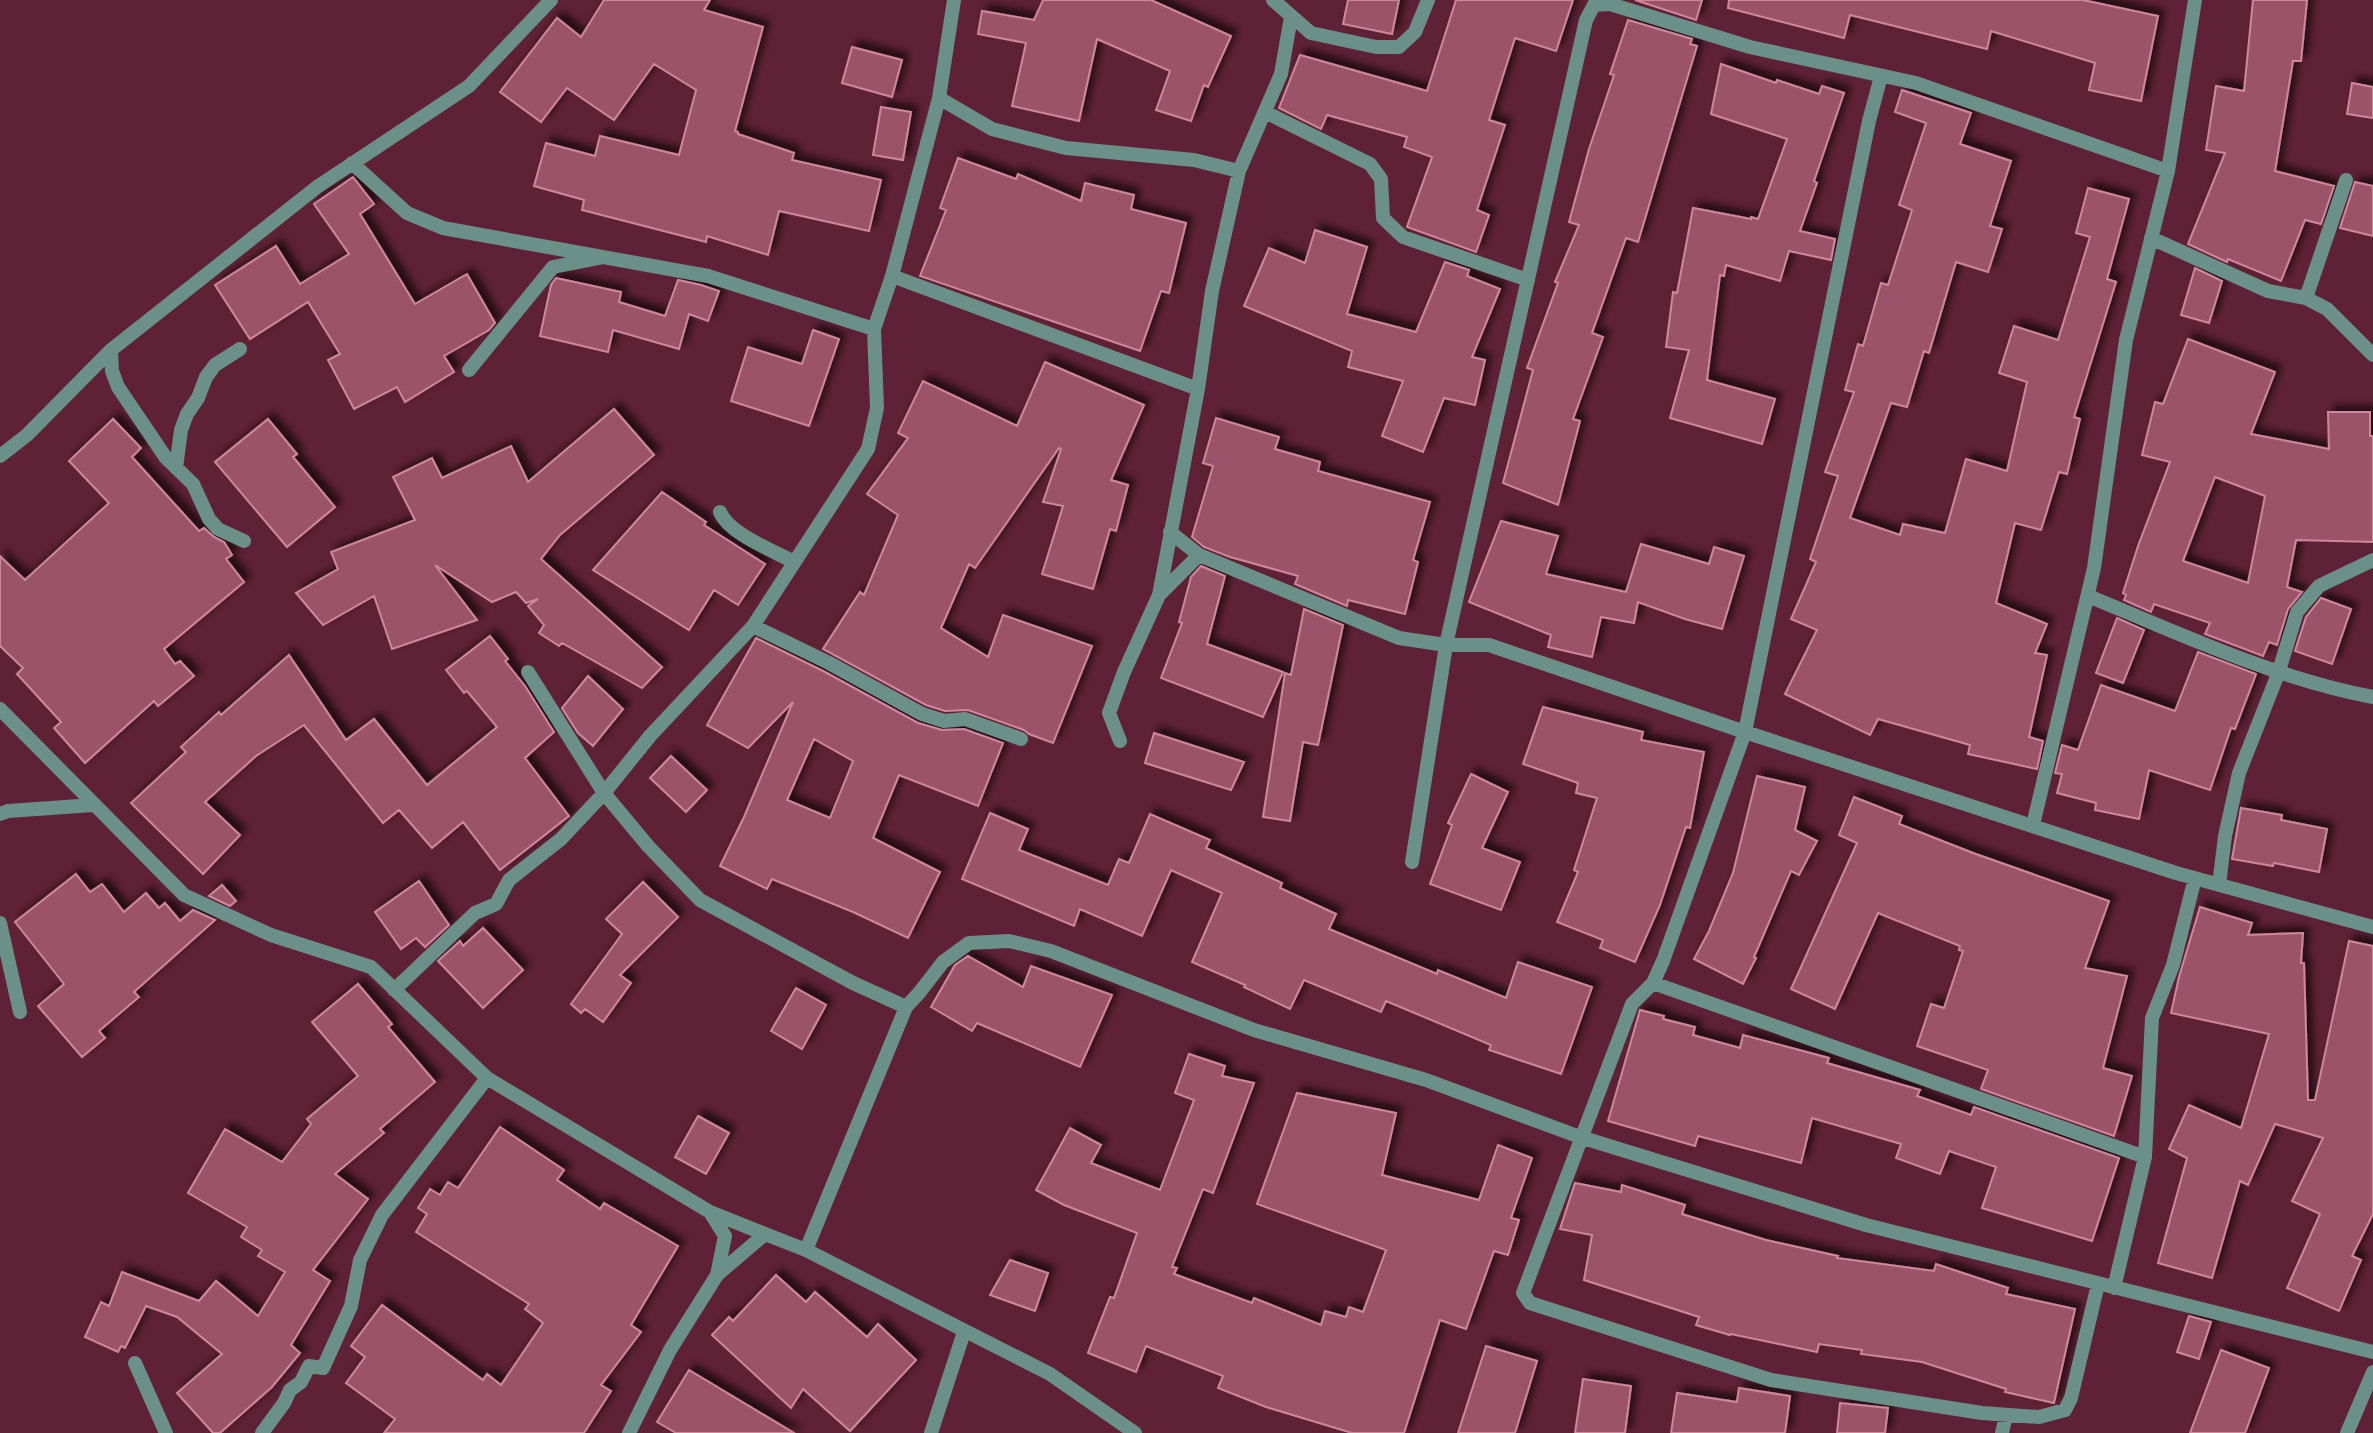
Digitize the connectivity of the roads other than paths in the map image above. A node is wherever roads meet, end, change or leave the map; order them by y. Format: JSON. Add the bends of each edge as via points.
{"nodes":[{"id":1,"x":551,"y":0,"type":"edge"},
{"id":2,"x":954,"y":0,"type":"edge"},
{"id":3,"x":1273,"y":0,"type":"edge"},
{"id":4,"x":1428,"y":0,"type":"edge"},
{"id":5,"x":2195,"y":0,"type":"edge"},
{"id":6,"x":1291,"y":17,"type":"junction"},
{"id":7,"x":1881,"y":76,"type":"junction"},
{"id":8,"x":939,"y":98,"type":"junction"},
{"id":9,"x":1265,"y":112,"type":"junction"},
{"id":10,"x":352,"y":163,"type":"junction"},
{"id":11,"x":1239,"y":171,"type":"junction"},
{"id":12,"x":2168,"y":171,"type":"junction"},
{"id":13,"x":2346,"y":180,"type":"dead end"},
{"id":14,"x":2151,"y":238,"type":"junction"},
{"id":15,"x":607,"y":257,"type":"junction"},
{"id":16,"x":892,"y":276,"type":"junction"},
{"id":17,"x":1528,"y":280,"type":"junction"},
{"id":18,"x":2306,"y":298,"type":"junction"},
{"id":19,"x":874,"y":329,"type":"junction"},
{"id":20,"x":240,"y":349,"type":"dead end"},
{"id":21,"x":111,"y":350,"type":"junction"},
{"id":22,"x":2373,"y":355,"type":"edge"},
{"id":23,"x":469,"y":370,"type":"dead end"},
{"id":24,"x":1198,"y":389,"type":"junction"},
{"id":25,"x":0,"y":456,"type":"edge"},
{"id":26,"x":176,"y":467,"type":"junction"},
{"id":27,"x":720,"y":512,"type":"dead end"},
{"id":28,"x":1170,"y":532,"type":"junction"},
{"id":29,"x":244,"y":541,"type":"dead end"},
{"id":30,"x":1199,"y":555,"type":"junction"},
{"id":31,"x":2373,"y":559,"type":"edge"},
{"id":32,"x":794,"y":562,"type":"junction"},
{"id":33,"x":1159,"y":595,"type":"junction"},
{"id":34,"x":2088,"y":596,"type":"junction"},
{"id":35,"x":753,"y":626,"type":"junction"},
{"id":36,"x":1446,"y":645,"type":"junction"},
{"id":37,"x":528,"y":672,"type":"dead end"},
{"id":38,"x":2278,"y":674,"type":"junction"},
{"id":39,"x":2373,"y":697,"type":"edge"},
{"id":40,"x":0,"y":709,"type":"edge"},
{"id":41,"x":1745,"y":732,"type":"junction"},
{"id":42,"x":1021,"y":739,"type":"dead end"},
{"id":43,"x":1119,"y":741,"type":"dead end"},
{"id":44,"x":604,"y":793,"type":"junction"},
{"id":45,"x":93,"y":805,"type":"junction"},
{"id":46,"x":0,"y":814,"type":"edge"},
{"id":47,"x":2033,"y":825,"type":"junction"},
{"id":48,"x":1412,"y":862,"type":"dead end"},
{"id":49,"x":2194,"y":878,"type":"junction"},
{"id":50,"x":2219,"y":885,"type":"junction"},
{"id":51,"x":0,"y":923,"type":"edge"},
{"id":52,"x":2373,"y":927,"type":"edge"},
{"id":53,"x":1653,"y":983,"type":"junction"},
{"id":54,"x":394,"y":990,"type":"junction"},
{"id":55,"x":906,"y":1007,"type":"junction"},
{"id":56,"x":20,"y":1012,"type":"dead end"},
{"id":57,"x":487,"y":1078,"type":"junction"},
{"id":58,"x":1580,"y":1138,"type":"junction"},
{"id":59,"x":2145,"y":1157,"type":"junction"},
{"id":60,"x":710,"y":1212,"type":"junction"},
{"id":61,"x":765,"y":1234,"type":"junction"},
{"id":62,"x":806,"y":1250,"type":"junction"},
{"id":63,"x":717,"y":1275,"type":"junction"},
{"id":64,"x":2098,"y":1284,"type":"junction"},
{"id":65,"x":2114,"y":1288,"type":"junction"},
{"id":66,"x":964,"y":1332,"type":"junction"},
{"id":67,"x":2373,"y":1352,"type":"edge"},
{"id":68,"x":135,"y":1363,"type":"dead end"},
{"id":69,"x":2373,"y":1372,"type":"edge"},
{"id":70,"x":2006,"y":1415,"type":"junction"},
{"id":71,"x":166,"y":1433,"type":"edge"},
{"id":72,"x":262,"y":1433,"type":"edge"},
{"id":73,"x":629,"y":1433,"type":"edge"},
{"id":74,"x":931,"y":1433,"type":"edge"},
{"id":75,"x":1135,"y":1433,"type":"edge"},
{"id":76,"x":2002,"y":1433,"type":"edge"},
{"id":77,"x":2347,"y":1433,"type":"edge"}],
"edges":[{"from":1,"to":10,"type":"street","via":[[469,86]]},
{"from":2,"to":8,"type":"street"},
{"from":3,"to":6,"type":"street"},
{"from":4,"to":6,"type":"street","via":[[1415,32],[1399,47],[1376,47],[1311,33]]},
{"from":5,"to":12,"type":"street"},
{"from":6,"to":9,"type":"street","via":[[1281,74]]},
{"from":7,"to":12,"type":"street","via":[[1916,83]]},
{"from":7,"to":17,"type":"street","via":[[1750,47],[1610,4],[1594,5],[1586,20]]},
{"from":7,"to":41,"type":"street"},
{"from":8,"to":11,"type":"street","via":[[992,129],[1066,148],[1194,160]]},
{"from":8,"to":16,"type":"street"},
{"from":9,"to":11,"type":"street"},
{"from":9,"to":17,"type":"street","via":[[1370,164],[1381,179],[1383,218],[1403,237]]},
{"from":10,"to":15,"type":"street","via":[[407,214],[443,228]]},
{"from":10,"to":21,"type":"street"},
{"from":11,"to":24,"type":"street","via":[[1212,291]]},
{"from":12,"to":14,"type":"street"},
{"from":13,"to":18,"type":"street"},
{"from":14,"to":18,"type":"street","via":[[2268,291]]},
{"from":14,"to":34,"type":"street","via":[[2126,340]]},
{"from":15,"to":19,"type":"street","via":[[708,276]]},
{"from":15,"to":23,"type":"street","via":[[553,267]]},
{"from":16,"to":19,"type":"street"},
{"from":16,"to":24,"type":"street"},
{"from":17,"to":36,"type":"street"},
{"from":18,"to":22,"type":"street","via":[[2327,309]]},
{"from":19,"to":32,"type":"street","via":[[877,408],[869,449]]},
{"from":20,"to":26,"type":"street","via":[[215,365],[206,377],[184,422]]},
{"from":21,"to":25,"type":"street"},
{"from":21,"to":26,"type":"street","via":[[118,387]]},
{"from":24,"to":28,"type":"street"},
{"from":26,"to":29,"type":"street","via":[[193,484],[218,529]]},
{"from":27,"to":32,"type":"street","via":[[734,529]]},
{"from":28,"to":30,"type":"street"},
{"from":28,"to":33,"type":"street"},
{"from":30,"to":33,"type":"street"},
{"from":30,"to":36,"type":"street","via":[[1399,638]]},
{"from":31,"to":38,"type":"street","via":[[2319,586],[2297,612]]},
{"from":32,"to":35,"type":"street"},
{"from":33,"to":43,"type":"street","via":[[1109,713]]},
{"from":34,"to":38,"type":"street"},
{"from":34,"to":47,"type":"street"},
{"from":35,"to":42,"type":"street","via":[[922,714],[944,721],[965,719]]},
{"from":35,"to":44,"type":"street","via":[[650,736]]},
{"from":36,"to":41,"type":"street","via":[[1489,645]]},
{"from":36,"to":48,"type":"street"},
{"from":37,"to":44,"type":"street"},
{"from":38,"to":39,"type":"street"},
{"from":38,"to":50,"type":"street","via":[[2239,773]]},
{"from":40,"to":45,"type":"street"},
{"from":41,"to":47,"type":"street"},
{"from":41,"to":53,"type":"street"},
{"from":44,"to":54,"type":"street","via":[[561,839],[509,880],[496,904],[475,913]]},
{"from":44,"to":55,"type":"street","via":[[700,900]]},
{"from":45,"to":46,"type":"street"},
{"from":45,"to":54,"type":"street","via":[[184,895],[271,935],[371,967]]},
{"from":47,"to":49,"type":"street"},
{"from":49,"to":50,"type":"street"},
{"from":49,"to":59,"type":"street","via":[[2173,965],[2152,1018]]},
{"from":50,"to":52,"type":"street"},
{"from":51,"to":56,"type":"street"},
{"from":53,"to":58,"type":"street","via":[[1632,1004]]},
{"from":53,"to":59,"type":"street"},
{"from":54,"to":57,"type":"street"},
{"from":55,"to":58,"type":"street","via":[[943,962],[969,943],[1009,941],[1072,958],[1254,1030],[1426,1080]]},
{"from":55,"to":62,"type":"street"},
{"from":57,"to":60,"type":"street"},
{"from":57,"to":72,"type":"street","via":[[383,1215],[360,1260],[351,1306],[323,1368],[309,1366]]},
{"from":58,"to":64,"type":"street","via":[[1866,1225]]},
{"from":58,"to":70,"type":"street","via":[[1527,1279],[1523,1293],[1530,1303],[1771,1380]]},
{"from":59,"to":65,"type":"street"},
{"from":60,"to":61,"type":"street"},
{"from":60,"to":63,"type":"street","via":[[725,1236]]},
{"from":61,"to":62,"type":"street"},
{"from":61,"to":63,"type":"street"},
{"from":62,"to":66,"type":"street"},
{"from":63,"to":73,"type":"street","via":[[670,1350]]},
{"from":64,"to":65,"type":"street"},
{"from":64,"to":70,"type":"street","via":[[2065,1410],[2039,1417]]},
{"from":65,"to":67,"type":"street"},
{"from":66,"to":74,"type":"street"},
{"from":66,"to":75,"type":"street","via":[[1050,1374]]},
{"from":68,"to":71,"type":"street"},
{"from":69,"to":77,"type":"street"},
{"from":70,"to":76,"type":"street"}]}
